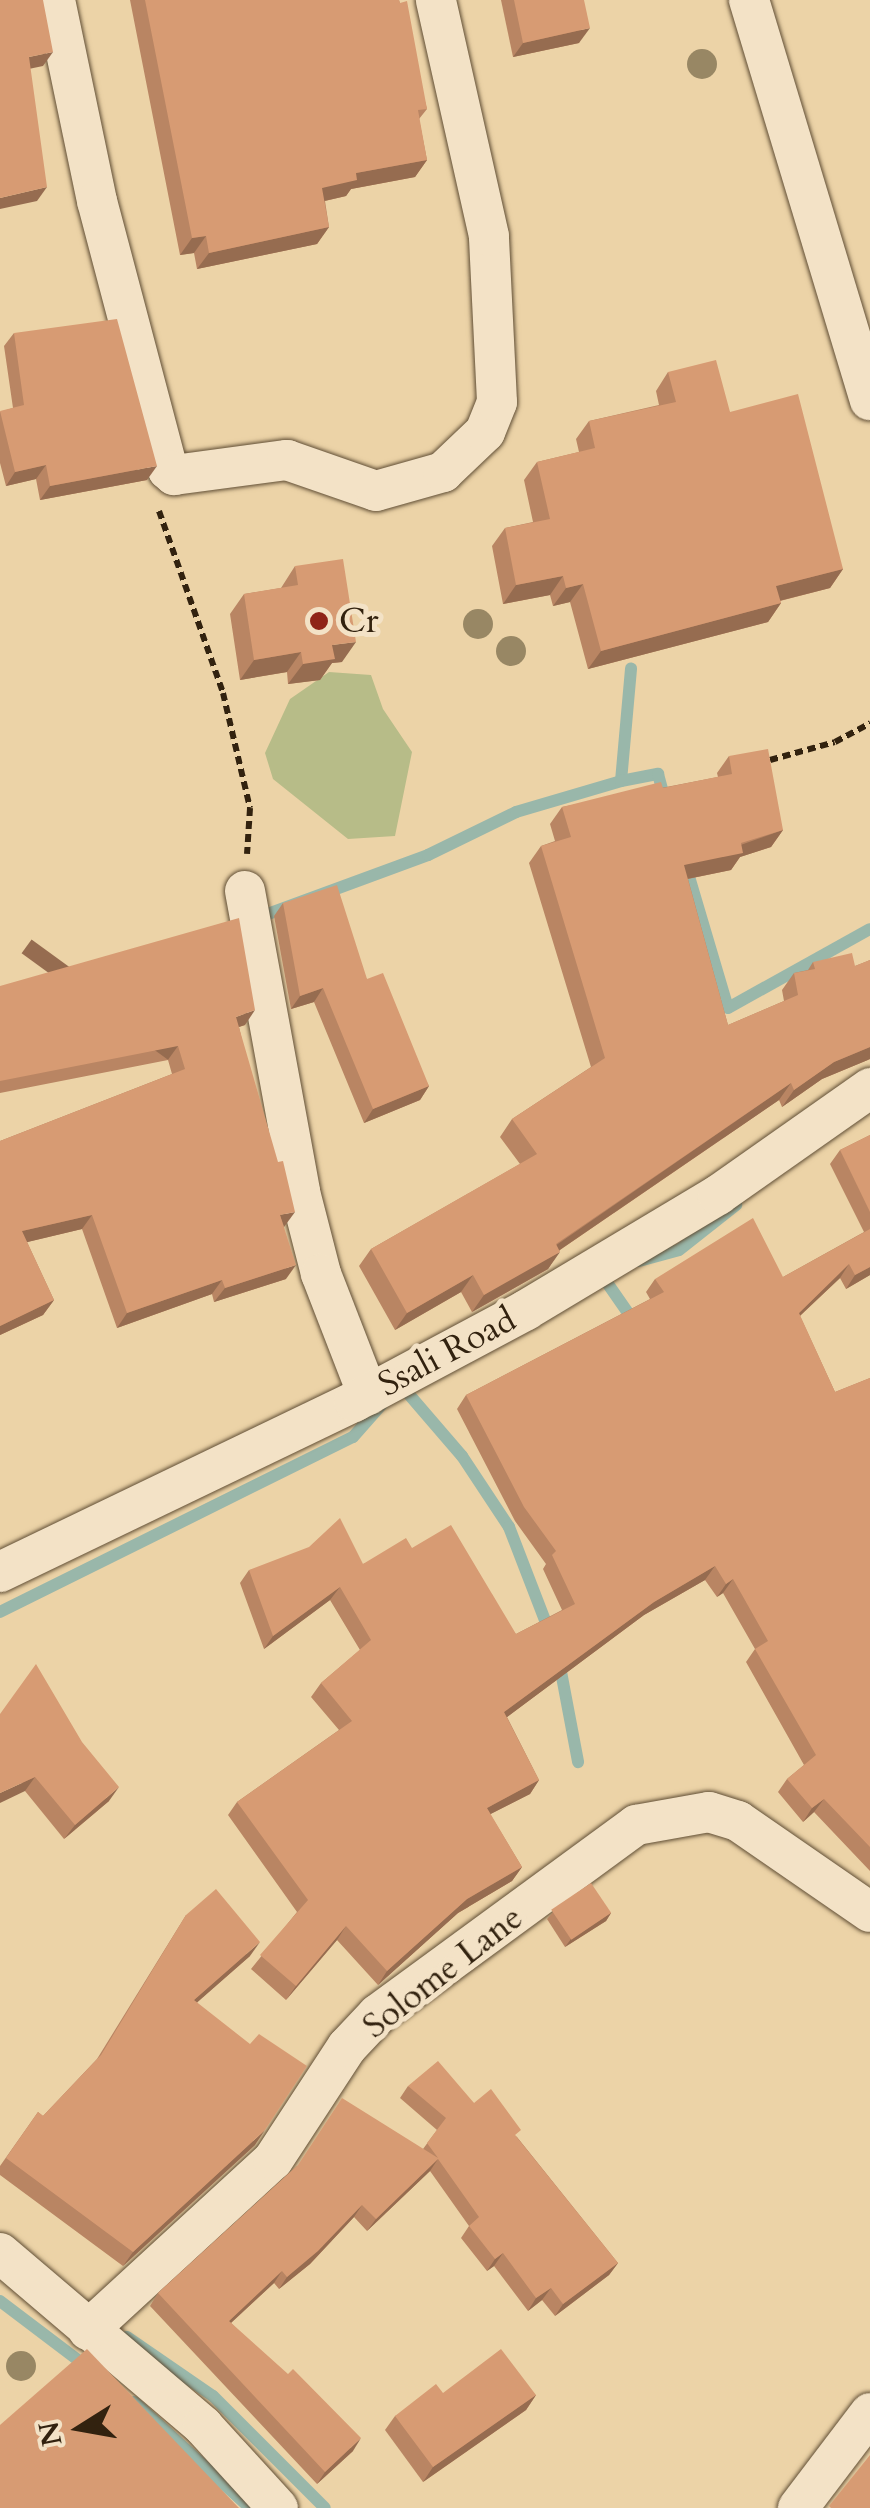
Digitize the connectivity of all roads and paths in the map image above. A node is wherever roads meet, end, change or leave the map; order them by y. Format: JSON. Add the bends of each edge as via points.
{"nodes":[{"id":1,"x":55,"y":0,"type":"edge"},
{"id":2,"x":436,"y":0,"type":"edge"},
{"id":3,"x":748,"y":0,"type":"edge"},
{"id":4,"x":870,"y":400,"type":"edge"},
{"id":5,"x":171,"y":474,"type":"junction"},
{"id":6,"x":870,"y":724,"type":"edge"},
{"id":7,"x":770,"y":760,"type":"edge"},
{"id":8,"x":248,"y":909,"type":"joint"},
{"id":9,"x":870,"y":1088,"type":"edge"},
{"id":10,"x":368,"y":1395,"type":"junction"},
{"id":11,"x":0,"y":1572,"type":"edge"},
{"id":12,"x":870,"y":1912,"type":"edge"},
{"id":13,"x":0,"y":2253,"type":"edge"},
{"id":14,"x":88,"y":2330,"type":"junction"},
{"id":15,"x":870,"y":2413,"type":"edge"},
{"id":16,"x":278,"y":2508,"type":"edge"},
{"id":17,"x":798,"y":2508,"type":"edge"}],
"edges":[{"from":1,"to":5,"type":"street","via":[[119,291]]},
{"from":2,"to":5,"type":"street","via":[[489,236],[498,338],[496,402],[485,432],[444,472],[394,489],[362,490],[287,460]]},
{"from":3,"to":4,"type":"street"},
{"from":5,"to":8,"type":"path","via":[[157,502],[223,693],[250,808]]},
{"from":6,"to":7,"type":"path","via":[[835,742]]},
{"from":8,"to":10,"type":"street","via":[[300,1192],[322,1274]]},
{"from":9,"to":10,"type":"street","name":"Ssali Road","via":[[621,1254]]},
{"from":10,"to":11,"type":"street","name":"Ssali Road"},
{"from":12,"to":14,"type":"street","name":"Solome Lane","via":[[738,1821],[709,1812],[636,1825],[378,2014],[347,2047],[273,2160]]},
{"from":13,"to":14,"type":"street"},
{"from":14,"to":16,"type":"street","via":[[204,2426]]},
{"from":15,"to":17,"type":"street"}]}
